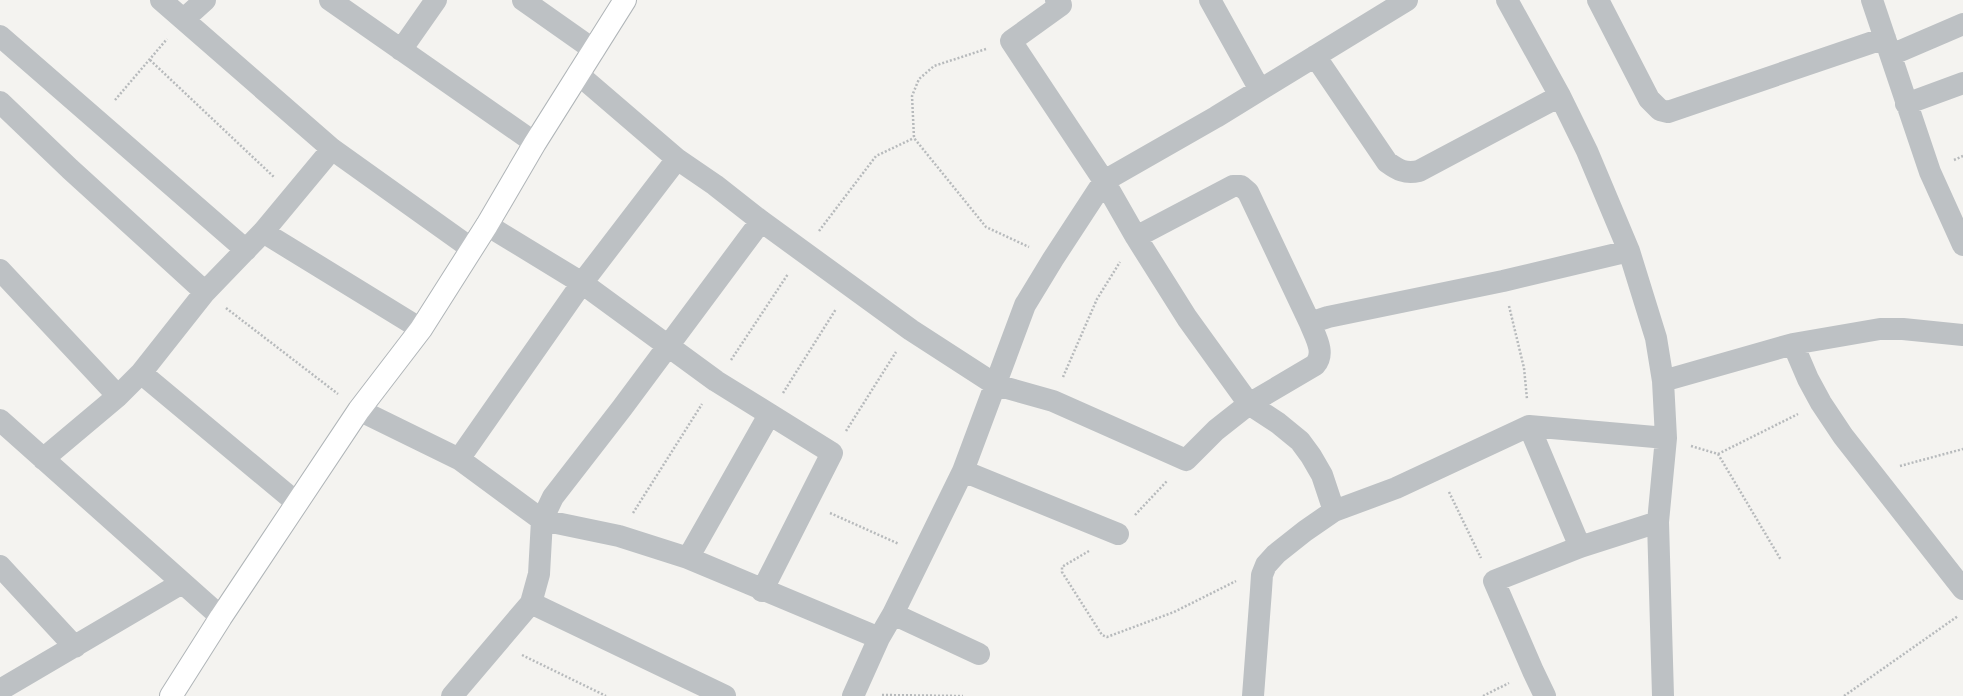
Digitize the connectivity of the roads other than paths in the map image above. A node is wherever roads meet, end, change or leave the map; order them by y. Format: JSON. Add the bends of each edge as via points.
{"nodes":[{"id":1,"x":161,"y":0,"type":"edge"},
{"id":2,"x":205,"y":0,"type":"edge"},
{"id":3,"x":330,"y":0,"type":"edge"},
{"id":4,"x":436,"y":0,"type":"edge"},
{"id":5,"x":523,"y":0,"type":"edge"},
{"id":6,"x":625,"y":0,"type":"edge"},
{"id":7,"x":1210,"y":0,"type":"edge"},
{"id":8,"x":1407,"y":0,"type":"edge"},
{"id":9,"x":1507,"y":0,"type":"edge"},
{"id":10,"x":1598,"y":0,"type":"edge"},
{"id":11,"x":1872,"y":0,"type":"edge"},
{"id":12,"x":1062,"y":2,"type":"edge"},
{"id":13,"x":1384,"y":6,"type":"edge"},
{"id":14,"x":184,"y":19,"type":"junction"},
{"id":15,"x":1963,"y":24,"type":"edge"},
{"id":16,"x":0,"y":36,"type":"edge"},
{"id":17,"x":1888,"y":47,"type":"junction"},
{"id":18,"x":401,"y":50,"type":"junction"},
{"id":19,"x":594,"y":50,"type":"junction"},
{"id":20,"x":1314,"y":56,"type":"junction"},
{"id":21,"x":578,"y":74,"type":"junction"},
{"id":22,"x":1963,"y":83,"type":"edge"},
{"id":23,"x":1260,"y":90,"type":"junction"},
{"id":24,"x":1560,"y":96,"type":"junction"},
{"id":25,"x":0,"y":102,"type":"edge"},
{"id":26,"x":1906,"y":104,"type":"junction"},
{"id":27,"x":535,"y":143,"type":"junction"},
{"id":28,"x":332,"y":149,"type":"junction"},
{"id":29,"x":677,"y":159,"type":"junction"},
{"id":30,"x":1104,"y":181,"type":"junction"},
{"id":31,"x":760,"y":221,"type":"junction"},
{"id":32,"x":488,"y":226,"type":"junction"},
{"id":33,"x":263,"y":232,"type":"junction"},
{"id":34,"x":1136,"y":237,"type":"junction"},
{"id":35,"x":1961,"y":237,"type":"edge"},
{"id":36,"x":472,"y":249,"type":"junction"},
{"id":37,"x":246,"y":250,"type":"junction"},
{"id":38,"x":1629,"y":251,"type":"junction"},
{"id":39,"x":0,"y":270,"type":"edge"},
{"id":40,"x":582,"y":283,"type":"junction"},
{"id":41,"x":204,"y":292,"type":"junction"},
{"id":42,"x":1310,"y":323,"type":"junction"},
{"id":43,"x":422,"y":329,"type":"junction"},
{"id":44,"x":1963,"y":335,"type":"edge"},
{"id":45,"x":1793,"y":344,"type":"junction"},
{"id":46,"x":668,"y":347,"type":"junction"},
{"id":47,"x":141,"y":373,"type":"junction"},
{"id":48,"x":1663,"y":380,"type":"junction"},
{"id":49,"x":996,"y":385,"type":"junction"},
{"id":50,"x":118,"y":396,"type":"junction"},
{"id":51,"x":1249,"y":404,"type":"junction"},
{"id":52,"x":359,"y":410,"type":"junction"},
{"id":53,"x":769,"y":415,"type":"junction"},
{"id":54,"x":0,"y":421,"type":"edge"},
{"id":55,"x":1529,"y":426,"type":"junction"},
{"id":56,"x":1666,"y":438,"type":"junction"},
{"id":57,"x":43,"y":459,"type":"junction"},
{"id":58,"x":459,"y":459,"type":"junction"},
{"id":59,"x":963,"y":471,"type":"junction"},
{"id":60,"x":297,"y":504,"type":"junction"},
{"id":61,"x":1334,"y":511,"type":"junction"},
{"id":62,"x":542,"y":520,"type":"junction"},
{"id":63,"x":1658,"y":522,"type":"junction"},
{"id":64,"x":1118,"y":534,"type":"road end"},
{"id":65,"x":1580,"y":547,"type":"junction"},
{"id":66,"x":688,"y":558,"type":"junction"},
{"id":67,"x":0,"y":566,"type":"edge"},
{"id":68,"x":182,"y":583,"type":"junction"},
{"id":69,"x":1963,"y":589,"type":"edge"},
{"id":70,"x":762,"y":591,"type":"junction"},
{"id":71,"x":531,"y":603,"type":"junction"},
{"id":72,"x":893,"y":614,"type":"junction"},
{"id":73,"x":221,"y":617,"type":"junction"},
{"id":74,"x":879,"y":638,"type":"junction"},
{"id":75,"x":75,"y":647,"type":"junction"},
{"id":76,"x":979,"y":654,"type":"dead end"},
{"id":77,"x":0,"y":690,"type":"edge"},
{"id":78,"x":853,"y":695,"type":"edge"},
{"id":79,"x":171,"y":696,"type":"edge"},
{"id":80,"x":453,"y":696,"type":"edge"},
{"id":81,"x":725,"y":696,"type":"edge"},
{"id":82,"x":1253,"y":696,"type":"edge"},
{"id":83,"x":1545,"y":696,"type":"edge"},
{"id":84,"x":1663,"y":696,"type":"edge"}],
"edges":[{"from":1,"to":14,"type":"street"},
{"from":2,"to":14,"type":"street"},
{"from":3,"to":18,"type":"street"},
{"from":4,"to":18,"type":"street"},
{"from":5,"to":19,"type":"street"},
{"from":6,"to":19,"type":"main road"},
{"from":7,"to":23,"type":"street"},
{"from":8,"to":13,"type":"street"},
{"from":9,"to":24,"type":"street"},
{"from":10,"to":17,"type":"street","via":[[1649,98],[1654,106],[1664,111],[1675,110]]},
{"from":11,"to":17,"type":"street"},
{"from":12,"to":30,"type":"street","via":[[1011,41]]},
{"from":13,"to":20,"type":"street"},
{"from":14,"to":28,"type":"street"},
{"from":15,"to":17,"type":"street"},
{"from":16,"to":37,"type":"street"},
{"from":17,"to":26,"type":"street"},
{"from":18,"to":27,"type":"street"},
{"from":19,"to":21,"type":"main road"},
{"from":20,"to":23,"type":"street"},
{"from":20,"to":24,"type":"street","via":[[1387,162],[1399,171],[1408,173],[1419,171]]},
{"from":21,"to":27,"type":"main road"},
{"from":21,"to":29,"type":"street"},
{"from":22,"to":26,"type":"street"},
{"from":23,"to":30,"type":"street"},
{"from":24,"to":38,"type":"street","via":[[1587,151]]},
{"from":25,"to":41,"type":"street"},
{"from":26,"to":35,"type":"street","via":[[1930,172]]},
{"from":27,"to":32,"type":"main road"},
{"from":28,"to":33,"type":"street"},
{"from":28,"to":36,"type":"street"},
{"from":29,"to":31,"type":"street"},
{"from":29,"to":40,"type":"street"},
{"from":30,"to":34,"type":"street"},
{"from":30,"to":49,"type":"street","via":[[1025,305]]},
{"from":31,"to":46,"type":"street"},
{"from":31,"to":49,"type":"street","via":[[911,330]]},
{"from":32,"to":36,"type":"main road"},
{"from":32,"to":40,"type":"street"},
{"from":33,"to":37,"type":"street"},
{"from":33,"to":43,"type":"street"},
{"from":34,"to":42,"type":"street","via":[[1233,186],[1241,186],[1248,192]]},
{"from":34,"to":51,"type":"street","via":[[1187,318]]},
{"from":36,"to":43,"type":"main road"},
{"from":37,"to":41,"type":"street"},
{"from":38,"to":42,"type":"street"},
{"from":38,"to":48,"type":"street","via":[[1656,338]]},
{"from":39,"to":50,"type":"street"},
{"from":40,"to":46,"type":"street"},
{"from":40,"to":58,"type":"street"},
{"from":41,"to":47,"type":"street"},
{"from":42,"to":51,"type":"street","via":[[1320,359]]},
{"from":43,"to":52,"type":"main road"},
{"from":44,"to":45,"type":"street","via":[[1880,329]]},
{"from":45,"to":48,"type":"street"},
{"from":45,"to":69,"type":"street","via":[[1821,403],[1871,474]]},
{"from":46,"to":53,"type":"street"},
{"from":46,"to":62,"type":"street","via":[[552,497]]},
{"from":47,"to":50,"type":"street"},
{"from":47,"to":60,"type":"street"},
{"from":48,"to":56,"type":"street"},
{"from":49,"to":51,"type":"street","via":[[1052,402],[1186,460],[1216,430]]},
{"from":49,"to":59,"type":"street"},
{"from":50,"to":57,"type":"street"},
{"from":51,"to":61,"type":"street","via":[[1300,441],[1322,475]]},
{"from":52,"to":58,"type":"street"},
{"from":52,"to":60,"type":"main road"},
{"from":53,"to":66,"type":"street"},
{"from":53,"to":70,"type":"street","via":[[832,453]]},
{"from":54,"to":57,"type":"street"},
{"from":55,"to":56,"type":"street"},
{"from":55,"to":61,"type":"street","via":[[1396,488]]},
{"from":55,"to":65,"type":"street"},
{"from":56,"to":63,"type":"street"},
{"from":57,"to":68,"type":"street"},
{"from":58,"to":62,"type":"street"},
{"from":59,"to":64,"type":"street"},
{"from":59,"to":72,"type":"street"},
{"from":60,"to":73,"type":"main road"},
{"from":61,"to":82,"type":"street","via":[[1286,545],[1266,565],[1262,575]]},
{"from":62,"to":66,"type":"street","via":[[619,536]]},
{"from":62,"to":71,"type":"street","via":[[539,574]]},
{"from":63,"to":65,"type":"street"},
{"from":63,"to":84,"type":"street"},
{"from":65,"to":83,"type":"street","via":[[1494,581]]},
{"from":66,"to":70,"type":"street"},
{"from":67,"to":75,"type":"street"},
{"from":68,"to":73,"type":"street"},
{"from":68,"to":75,"type":"street"},
{"from":70,"to":74,"type":"street"},
{"from":71,"to":80,"type":"street"},
{"from":71,"to":81,"type":"street"},
{"from":72,"to":74,"type":"street"},
{"from":72,"to":76,"type":"street"},
{"from":73,"to":79,"type":"main road"},
{"from":74,"to":78,"type":"street"},
{"from":75,"to":77,"type":"street"}]}
